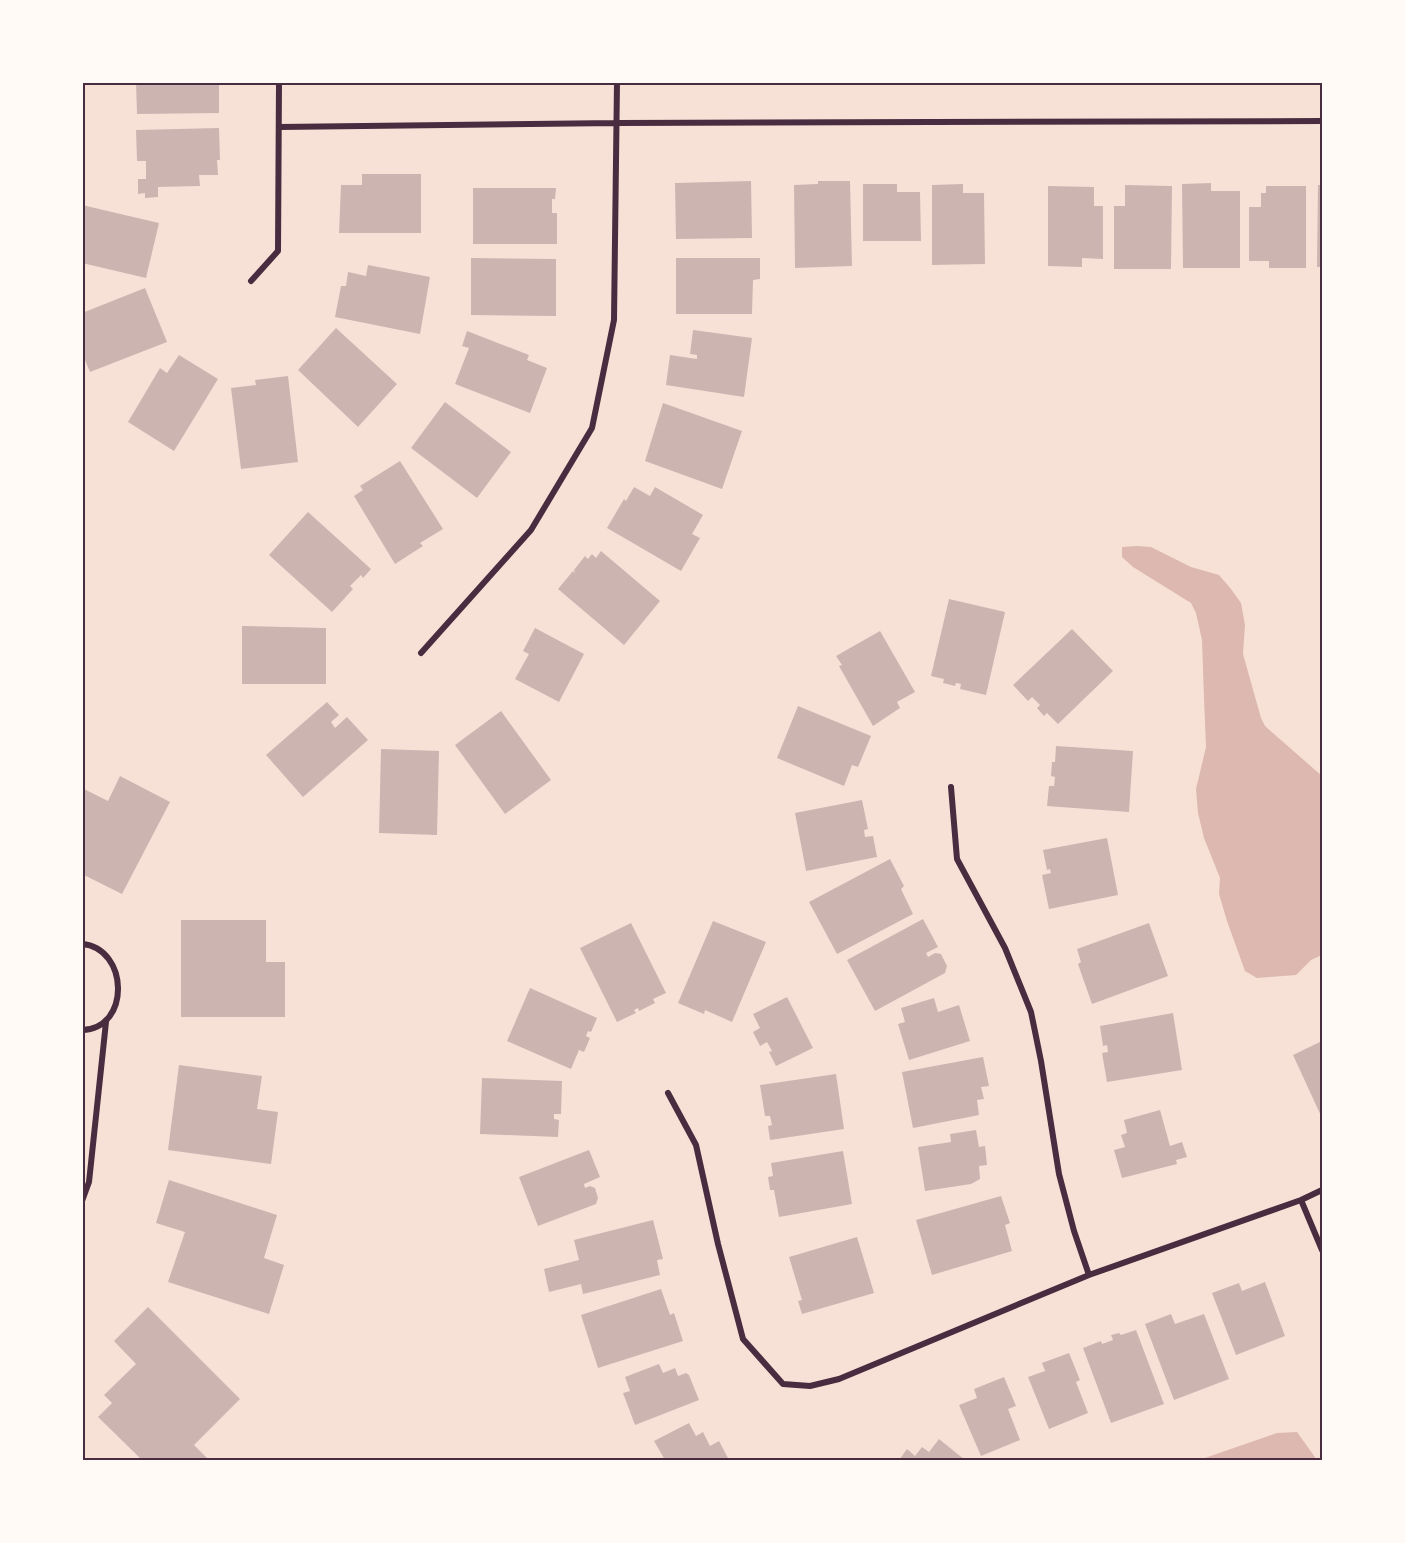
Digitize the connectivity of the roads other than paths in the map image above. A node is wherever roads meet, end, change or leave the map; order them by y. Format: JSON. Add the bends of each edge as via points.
{"nodes":[{"id":1,"x":279,"y":82,"type":"edge"},
{"id":2,"x":617,"y":82,"type":"edge"},
{"id":3,"x":1323,"y":121,"type":"edge"},
{"id":4,"x":617,"y":123,"type":"junction"},
{"id":5,"x":279,"y":127,"type":"junction"},
{"id":6,"x":250,"y":281,"type":"dead end"},
{"id":7,"x":420,"y":653,"type":"dead end"},
{"id":8,"x":951,"y":787,"type":"dead end"},
{"id":9,"x":82,"y":944,"type":"edge"},
{"id":10,"x":106,"y":1022,"type":"junction"},
{"id":11,"x":82,"y":1030,"type":"edge"},
{"id":12,"x":668,"y":1093,"type":"dead end"},
{"id":13,"x":1323,"y":1190,"type":"edge"},
{"id":14,"x":1301,"y":1200,"type":"junction"},
{"id":15,"x":82,"y":1201,"type":"edge"},
{"id":16,"x":1323,"y":1250,"type":"edge"},
{"id":17,"x":1089,"y":1275,"type":"junction"}],
"edges":[{"from":1,"to":5,"type":"street"},
{"from":2,"to":4,"type":"street"},
{"from":3,"to":4,"type":"street"},
{"from":4,"to":5,"type":"street"},
{"from":4,"to":7,"type":"street","via":[[614,320],[592,429],[531,530]]},
{"from":5,"to":6,"type":"street","via":[[278,251]]},
{"from":8,"to":17,"type":"street","via":[[957,859],[1005,948],[1031,1012],[1059,1174]]},
{"from":9,"to":10,"type":"street","via":[[105,952],[116,968],[119,991],[115,1009]]},
{"from":10,"to":11,"type":"street","via":[[92,1030]]},
{"from":10,"to":15,"type":"street","via":[[88,1182]]},
{"from":12,"to":17,"type":"street","via":[[696,1145],[743,1339],[783,1384],[810,1386],[839,1379]]},
{"from":13,"to":14,"type":"street"},
{"from":14,"to":16,"type":"street"},
{"from":14,"to":17,"type":"street"}]}
